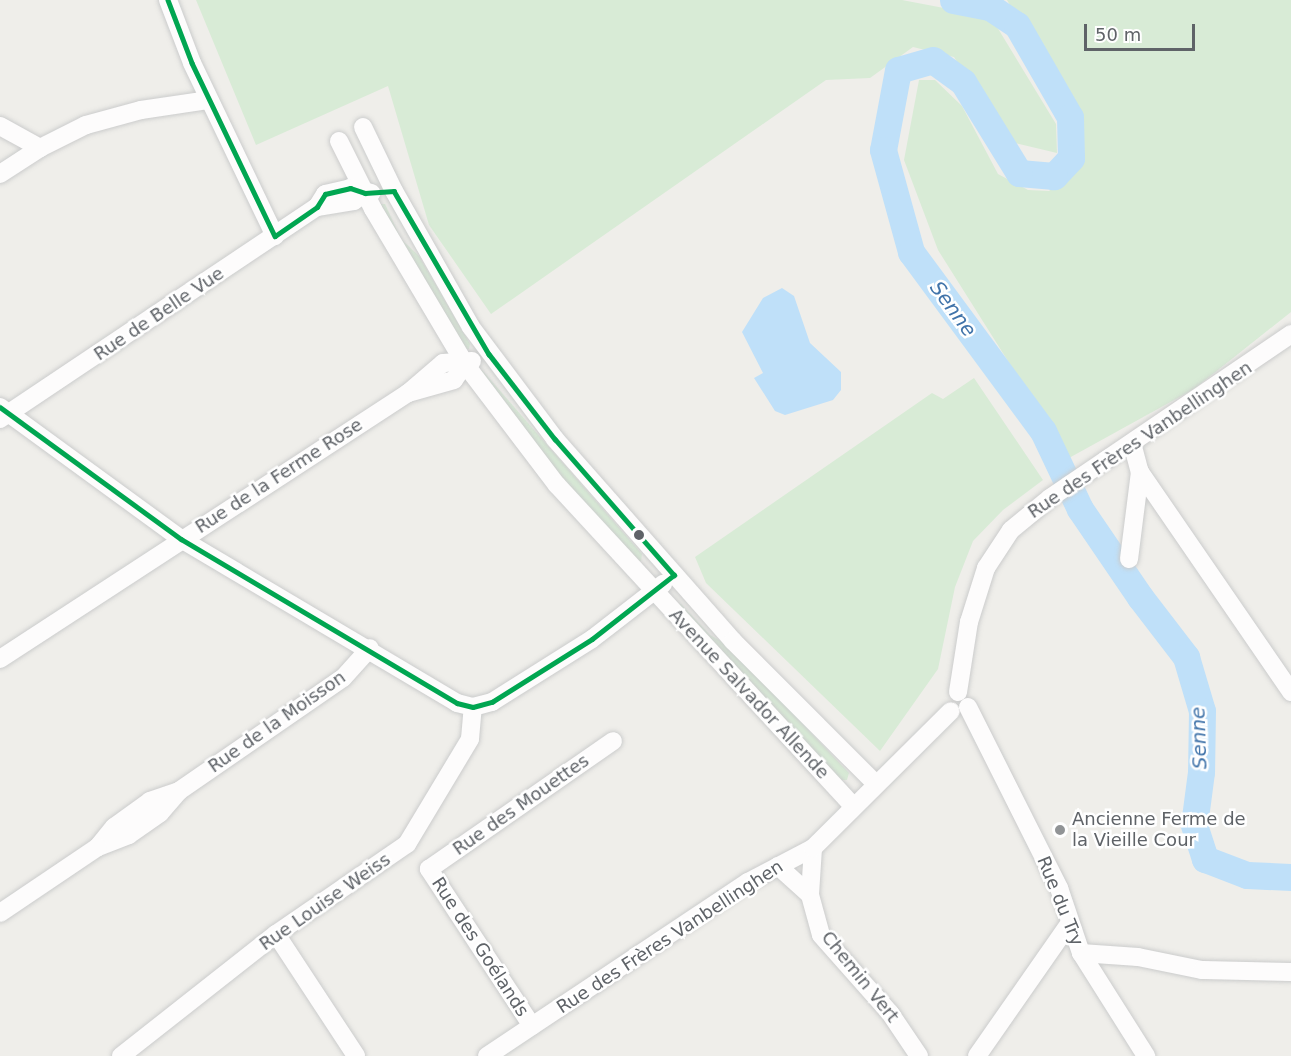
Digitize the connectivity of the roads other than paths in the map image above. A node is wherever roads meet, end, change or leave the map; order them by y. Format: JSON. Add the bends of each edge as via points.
{"nodes":[{"id":1,"x":168,"y":0,"type":"edge"},
{"id":2,"x":209,"y":100,"type":"junction"},
{"id":3,"x":0,"y":126,"type":"edge"},
{"id":4,"x":363,"y":127,"type":"dead end"},
{"id":5,"x":339,"y":141,"type":"dead end"},
{"id":6,"x":40,"y":148,"type":"junction"},
{"id":7,"x":0,"y":174,"type":"edge"},
{"id":8,"x":394,"y":191,"type":"junction"},
{"id":9,"x":365,"y":193,"type":"junction"},
{"id":10,"x":274,"y":236,"type":"junction"},
{"id":11,"x":1291,"y":334,"type":"edge"},
{"id":12,"x":489,"y":354,"type":"junction"},
{"id":13,"x":465,"y":364,"type":"junction"},
{"id":14,"x":3,"y":414,"type":"edge"},
{"id":15,"x":1132,"y":443,"type":"junction"},
{"id":16,"x":1140,"y":472,"type":"junction"},
{"id":17,"x":181,"y":539,"type":"junction"},
{"id":18,"x":1128,"y":559,"type":"dead end"},
{"id":19,"x":674,"y":575,"type":"junction"},
{"id":20,"x":654,"y":591,"type":"junction"},
{"id":21,"x":370,"y":648,"type":"junction"},
{"id":22,"x":0,"y":659,"type":"edge"},
{"id":23,"x":1291,"y":692,"type":"edge"},
{"id":24,"x":473,"y":708,"type":"junction"},
{"id":25,"x":960,"y":709,"type":"junction"},
{"id":26,"x":613,"y":741,"type":"dead end"},
{"id":27,"x":876,"y":783,"type":"junction"},
{"id":28,"x":853,"y":806,"type":"junction"},
{"id":29,"x":813,"y":848,"type":"junction"},
{"id":30,"x":777,"y":866,"type":"junction"},
{"id":31,"x":429,"y":869,"type":"joint"},
{"id":32,"x":810,"y":895,"type":"junction"},
{"id":33,"x":0,"y":913,"type":"edge"},
{"id":34,"x":1068,"y":924,"type":"junction"},
{"id":35,"x":276,"y":934,"type":"junction"},
{"id":36,"x":1081,"y":953,"type":"junction"},
{"id":37,"x":1291,"y":972,"type":"edge"},
{"id":38,"x":532,"y":1026,"type":"junction"},
{"id":39,"x":143,"y":1049,"type":"edge"},
{"id":40,"x":121,"y":1056,"type":"edge"},
{"id":41,"x":356,"y":1056,"type":"edge"},
{"id":42,"x":487,"y":1056,"type":"edge"},
{"id":43,"x":919,"y":1056,"type":"edge"},
{"id":44,"x":977,"y":1056,"type":"edge"},
{"id":45,"x":1146,"y":1056,"type":"edge"}],
"edges":[{"from":1,"to":2,"type":"street"},
{"from":2,"to":6,"type":"street","via":[[86,125]]},
{"from":2,"to":10,"type":"street"},
{"from":3,"to":6,"type":"street"},
{"from":4,"to":8,"type":"street","name":"Avenue Salvador Allende"},
{"from":5,"to":9,"type":"street","name":"Avenue Salvador Allende"},
{"from":6,"to":7,"type":"street"},
{"from":8,"to":9,"type":"street","name":"Rue de Belle Vue"},
{"from":8,"to":12,"type":"street","name":"Avenue Salvador Allende"},
{"from":9,"to":10,"type":"street","name":"Rue de Belle Vue","via":[[354,201],[317,207]]},
{"from":9,"to":13,"type":"street","name":"Avenue Salvador Allende"},
{"from":10,"to":14,"type":"street","name":"Rue de Belle Vue"},
{"from":11,"to":15,"type":"street","name":"Rue des Frères Vanbellinghen"},
{"from":12,"to":13,"type":"street","name":"Rue de la Ferme Rose"},
{"from":12,"to":19,"type":"street","name":"Avenue Salvador Allende","via":[[555,439]]},
{"from":13,"to":17,"type":"street","name":"Rue de la Ferme Rose","via":[[443,363],[408,393]]},
{"from":13,"to":20,"type":"street","name":"Avenue Salvador Allende","via":[[557,485]]},
{"from":14,"to":17,"type":"street"},
{"from":15,"to":16,"type":"street"},
{"from":15,"to":25,"type":"street","name":"Rue des Frères Vanbellinghen","via":[[1050,498],[1011,530],[986,568],[969,622],[958,692],[948,699]]},
{"from":16,"to":18,"type":"street","name":"Rue des Frères Vanbellinghen"},
{"from":16,"to":23,"type":"street"},
{"from":17,"to":21,"type":"street"},
{"from":17,"to":22,"type":"street","name":"Rue de la Ferme Rose"},
{"from":19,"to":20,"type":"street"},
{"from":19,"to":27,"type":"street","name":"Avenue Salvador Allende","via":[[733,641]]},
{"from":20,"to":24,"type":"street","via":[[592,639],[492,702]]},
{"from":20,"to":28,"type":"street","name":"Avenue Salvador Allende"},
{"from":21,"to":24,"type":"street","via":[[457,703]]},
{"from":21,"to":33,"type":"street","name":"Rue de la Moisson","via":[[343,678],[179,791],[150,801],[114,827],[98,847]]},
{"from":24,"to":35,"type":"street","name":"Rue Louise Weiss","via":[[470,739],[407,844]]},
{"from":25,"to":27,"type":"street","name":"Rue des Frères Vanbellinghen"},
{"from":25,"to":34,"type":"street","name":"Rue du Try","via":[[1059,888]]},
{"from":26,"to":31,"type":"street","name":"Rue des Mouettes"},
{"from":27,"to":28,"type":"street","name":"Rue des Frères Vanbellinghen"},
{"from":28,"to":29,"type":"street","name":"Rue des Frères Vanbellinghen"},
{"from":29,"to":30,"type":"street","name":"Rue des Frères Vanbellinghen"},
{"from":29,"to":32,"type":"street","name":"Chemin Vert"},
{"from":30,"to":32,"type":"street"},
{"from":30,"to":38,"type":"street","name":"Rue des Frères Vanbellinghen"},
{"from":31,"to":38,"type":"street","name":"Rue des Goélands"},
{"from":32,"to":43,"type":"street","name":"Chemin Vert","via":[[821,935],[890,1012]]},
{"from":34,"to":36,"type":"street","name":"Rue du Try"},
{"from":34,"to":44,"type":"street"},
{"from":35,"to":39,"type":"street","name":"Rue Louise Weiss"},
{"from":35,"to":41,"type":"street"},
{"from":36,"to":37,"type":"street","via":[[1138,957],[1202,970]]},
{"from":36,"to":45,"type":"street","name":"Rue du Try"},
{"from":38,"to":42,"type":"street","name":"Rue des Frères Vanbellinghen"},
{"from":39,"to":40,"type":"street","name":"Rue Louise Weiss"}]}
